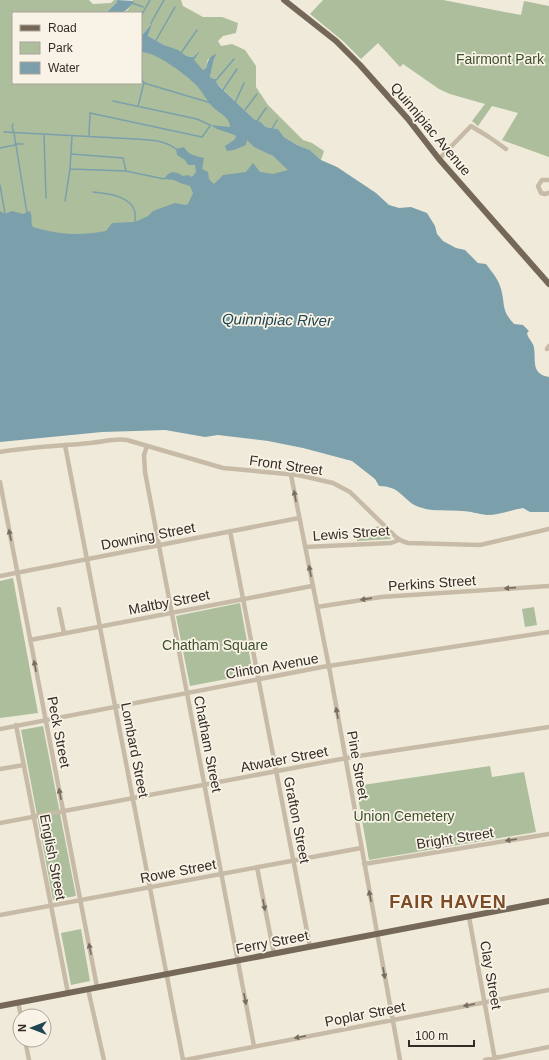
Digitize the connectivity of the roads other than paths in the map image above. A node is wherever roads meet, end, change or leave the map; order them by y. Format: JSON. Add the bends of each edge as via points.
{"nodes":[{"id":1,"x":284,"y":0,"type":"edge"},
{"id":2,"x":506,"y":149,"type":"dead end"},
{"id":3,"x":439,"y":159,"type":"junction"},
{"id":4,"x":549,"y":180,"type":"edge"},
{"id":5,"x":549,"y":193,"type":"edge"},
{"id":6,"x":549,"y":284,"type":"edge"},
{"id":7,"x":65,"y":445,"type":"junction"},
{"id":8,"x":147,"y":446,"type":"junction"},
{"id":9,"x":0,"y":452,"type":"edge"},
{"id":10,"x":291,"y":475,"type":"junction"},
{"id":11,"x":0,"y":482,"type":"edge"},
{"id":12,"x":3,"y":512,"type":"edge"},
{"id":13,"x":299,"y":518,"type":"junction"},
{"id":14,"x":549,"y":530,"type":"edge"},
{"id":15,"x":230,"y":531,"type":"junction"},
{"id":16,"x":399,"y":540,"type":"junction"},
{"id":17,"x":159,"y":544,"type":"junction"},
{"id":18,"x":305,"y":547,"type":"junction"},
{"id":19,"x":87,"y":559,"type":"junction"},
{"id":20,"x":17,"y":573,"type":"junction"},
{"id":21,"x":0,"y":576,"type":"edge"},
{"id":22,"x":312,"y":586,"type":"junction"},
{"id":23,"x":549,"y":586,"type":"edge"},
{"id":24,"x":243,"y":599,"type":"junction"},
{"id":25,"x":317,"y":607,"type":"junction"},
{"id":26,"x":59,"y":608,"type":"dead end"},
{"id":27,"x":172,"y":613,"type":"junction"},
{"id":28,"x":100,"y":627,"type":"junction"},
{"id":29,"x":549,"y":632,"type":"edge"},
{"id":30,"x":64,"y":633,"type":"junction"},
{"id":31,"x":30,"y":640,"type":"junction"},
{"id":32,"x":329,"y":666,"type":"junction"},
{"id":33,"x":258,"y":679,"type":"junction"},
{"id":34,"x":187,"y":692,"type":"junction"},
{"id":35,"x":115,"y":706,"type":"junction"},
{"id":36,"x":46,"y":720,"type":"junction"},
{"id":37,"x":16,"y":726,"type":"junction"},
{"id":38,"x":549,"y":727,"type":"edge"},
{"id":39,"x":0,"y":729,"type":"edge"},
{"id":40,"x":346,"y":758,"type":"junction"},
{"id":41,"x":24,"y":764,"type":"junction"},
{"id":42,"x":0,"y":769,"type":"edge"},
{"id":43,"x":276,"y":771,"type":"junction"},
{"id":44,"x":205,"y":785,"type":"junction"},
{"id":45,"x":133,"y":798,"type":"junction"},
{"id":46,"x":63,"y":812,"type":"junction"},
{"id":47,"x":34,"y":817,"type":"junction"},
{"id":48,"x":0,"y":823,"type":"edge"},
{"id":49,"x":549,"y":834,"type":"edge"},
{"id":50,"x":361,"y":848,"type":"junction"},
{"id":51,"x":293,"y":861,"type":"junction"},
{"id":52,"x":364,"y":864,"type":"junction"},
{"id":53,"x":257,"y":867,"type":"junction"},
{"id":54,"x":221,"y":874,"type":"junction"},
{"id":55,"x":150,"y":887,"type":"junction"},
{"id":56,"x":80,"y":900,"type":"junction"},
{"id":57,"x":549,"y":901,"type":"edge"},
{"id":58,"x":51,"y":906,"type":"junction"},
{"id":59,"x":0,"y":915,"type":"edge"},
{"id":60,"x":469,"y":917,"type":"junction"},
{"id":61,"x":378,"y":934,"type":"junction"},
{"id":62,"x":310,"y":947,"type":"junction"},
{"id":63,"x":274,"y":954,"type":"junction"},
{"id":64,"x":238,"y":961,"type":"junction"},
{"id":65,"x":167,"y":974,"type":"junction"},
{"id":66,"x":97,"y":987,"type":"junction"},
{"id":67,"x":88,"y":989,"type":"junction"},
{"id":68,"x":549,"y":990,"type":"edge"},
{"id":69,"x":68,"y":993,"type":"junction"},
{"id":70,"x":18,"y":1002,"type":"junction"},
{"id":71,"x":484,"y":1002,"type":"junction"},
{"id":72,"x":0,"y":1006,"type":"edge"},
{"id":73,"x":19,"y":1008,"type":"edge"},
{"id":74,"x":393,"y":1020,"type":"junction"},
{"id":75,"x":254,"y":1046,"type":"junction"},
{"id":76,"x":27,"y":1048,"type":"edge"},
{"id":77,"x":549,"y":1048,"type":"edge"},
{"id":78,"x":495,"y":1059,"type":"edge"},
{"id":79,"x":29,"y":1060,"type":"edge"},
{"id":80,"x":104,"y":1060,"type":"edge"},
{"id":81,"x":184,"y":1060,"type":"edge"},
{"id":82,"x":400,"y":1060,"type":"edge"},
{"id":83,"x":485,"y":1060,"type":"edge"}],
"edges":[{"from":1,"to":3,"type":"main road","name":"Quinnipiac Avenue","via":[[346,50],[408,119]]},
{"from":2,"to":3,"type":"street","via":[[471,126]]},
{"from":3,"to":6,"type":"main road","name":"Quinnipiac Avenue"},
{"from":4,"to":5,"type":"street","via":[[542,180],[538,186],[541,193]]},
{"from":7,"to":8,"type":"street","name":"Front Street","via":[[116,438]]},
{"from":7,"to":9,"type":"street","name":"Front Street"},
{"from":7,"to":19,"type":"street","name":"Lombard Street"},
{"from":8,"to":10,"type":"street","name":"Front Street","via":[[223,468]]},
{"from":8,"to":17,"type":"street","name":"Chatham Street","via":[[144,455],[145,472]]},
{"from":13,"to":10,"type":"street","name":"Pine Street","one_way":true},
{"from":10,"to":16,"type":"street","name":"Front Street","via":[[322,480],[342,487]]},
{"from":11,"to":12,"type":"street","name":"Peck Street"},
{"from":20,"to":12,"type":"street","name":"Peck Street","one_way":true},
{"from":13,"to":15,"type":"street","name":"Downing Street"},
{"from":13,"to":18,"type":"street","name":"Pine Street"},
{"from":14,"to":16,"type":"street","via":[[480,545],[412,543]]},
{"from":15,"to":17,"type":"street","name":"Downing Street"},
{"from":15,"to":24,"type":"street","name":"Grafton Street"},
{"from":16,"to":18,"type":"street","name":"Lewis Street","via":[[391,543]]},
{"from":17,"to":19,"type":"street","name":"Downing Street"},
{"from":17,"to":27,"type":"street","name":"Chatham Street"},
{"from":22,"to":18,"type":"street","name":"Pine Street","one_way":true},
{"from":19,"to":20,"type":"street","name":"Downing Street"},
{"from":19,"to":28,"type":"street","name":"Lombard Street"},
{"from":20,"to":21,"type":"street","name":"Downing Street"},
{"from":20,"to":31,"type":"street","name":"Peck Street"},
{"from":22,"to":24,"type":"street","name":"Maltby Street"},
{"from":22,"to":25,"type":"street","name":"Pine Street"},
{"from":23,"to":25,"type":"street","name":"Perkins Street","one_way":true,"via":[[381,597]]},
{"from":24,"to":27,"type":"street","name":"Maltby Street"},
{"from":24,"to":33,"type":"street","name":"Grafton Street"},
{"from":25,"to":32,"type":"street","name":"Pine Street"},
{"from":26,"to":30,"type":"street"},
{"from":27,"to":28,"type":"street","name":"Maltby Street"},
{"from":27,"to":34,"type":"street","name":"Chatham Street"},
{"from":28,"to":30,"type":"street","name":"Maltby Street"},
{"from":28,"to":35,"type":"street","name":"Lombard Street"},
{"from":29,"to":32,"type":"street","name":"Clinton Avenue"},
{"from":30,"to":31,"type":"street","name":"Maltby Street"},
{"from":36,"to":31,"type":"street","name":"Peck Street","one_way":true},
{"from":32,"to":33,"type":"street","name":"Clinton Avenue"},
{"from":40,"to":32,"type":"street","name":"Pine Street","one_way":true},
{"from":33,"to":34,"type":"street","name":"Clinton Avenue"},
{"from":33,"to":43,"type":"street","name":"Grafton Street"},
{"from":34,"to":35,"type":"street","name":"Clinton Avenue"},
{"from":34,"to":44,"type":"street","name":"Chatham Street"},
{"from":35,"to":36,"type":"street","name":"Clinton Avenue"},
{"from":35,"to":45,"type":"street","name":"Lombard Street"},
{"from":36,"to":37,"type":"street","name":"Clinton Avenue"},
{"from":46,"to":36,"type":"street","name":"Peck Street","one_way":true},
{"from":37,"to":39,"type":"street","name":"Clinton Avenue"},
{"from":37,"to":41,"type":"street","name":"English Street"},
{"from":38,"to":40,"type":"street","name":"Atwater Street"},
{"from":40,"to":43,"type":"street","name":"Atwater Street"},
{"from":40,"to":50,"type":"street","name":"Pine Street"},
{"from":41,"to":42,"type":"street"},
{"from":41,"to":47,"type":"street","name":"English Street"},
{"from":43,"to":44,"type":"street","name":"Atwater Street"},
{"from":43,"to":51,"type":"street","name":"Grafton Street"},
{"from":44,"to":45,"type":"street","name":"Atwater Street"},
{"from":44,"to":54,"type":"street","name":"Chatham Street"},
{"from":45,"to":46,"type":"street","name":"Atwater Street"},
{"from":45,"to":55,"type":"street","name":"Lombard Street"},
{"from":46,"to":47,"type":"street","name":"Atwater Street"},
{"from":46,"to":56,"type":"street","name":"Peck Street"},
{"from":47,"to":48,"type":"street","name":"Atwater Street"},
{"from":47,"to":58,"type":"street","name":"English Street"},
{"from":49,"to":52,"type":"street","name":"Bright Street","one_way":true},
{"from":50,"to":51,"type":"street","name":"Rowe Street"},
{"from":50,"to":52,"type":"street","name":"Pine Street"},
{"from":51,"to":53,"type":"street","name":"Rowe Street"},
{"from":51,"to":62,"type":"street","name":"Grafton Street"},
{"from":61,"to":52,"type":"street","name":"Pine Street","one_way":true},
{"from":53,"to":54,"type":"street","name":"Rowe Street"},
{"from":53,"to":63,"type":"street","one_way":true},
{"from":54,"to":55,"type":"street","name":"Rowe Street"},
{"from":54,"to":64,"type":"street","name":"Chatham Street"},
{"from":55,"to":56,"type":"street","name":"Rowe Street"},
{"from":55,"to":65,"type":"street","name":"Lombard Street"},
{"from":56,"to":58,"type":"street","name":"Rowe Street"},
{"from":66,"to":56,"type":"street","name":"Peck Street","one_way":true},
{"from":57,"to":60,"type":"main road","name":"Ferry Street"},
{"from":58,"to":59,"type":"street","name":"Rowe Street"},
{"from":58,"to":69,"type":"street","name":"English Street"},
{"from":60,"to":61,"type":"main road","name":"Ferry Street"},
{"from":60,"to":71,"type":"street","name":"Clay Street"},
{"from":61,"to":62,"type":"main road","name":"Ferry Street"},
{"from":61,"to":74,"type":"street","name":"Pine Street","one_way":true},
{"from":62,"to":63,"type":"main road","name":"Ferry Street"},
{"from":63,"to":64,"type":"main road","name":"Ferry Street"},
{"from":64,"to":65,"type":"main road","name":"Ferry Street"},
{"from":64,"to":75,"type":"street","name":"Chatham Street","one_way":true},
{"from":65,"to":66,"type":"main road","name":"Ferry Street"},
{"from":65,"to":81,"type":"street","name":"Lombard Street"},
{"from":66,"to":67,"type":"main road","name":"Ferry Street"},
{"from":67,"to":69,"type":"main road","name":"Ferry Street"},
{"from":67,"to":80,"type":"street"},
{"from":68,"to":71,"type":"street","name":"Poplar Street"},
{"from":69,"to":70,"type":"main road","name":"Ferry Street"},
{"from":70,"to":72,"type":"main road","name":"Ferry Street"},
{"from":70,"to":73,"type":"street"},
{"from":71,"to":74,"type":"street","name":"Poplar Street","one_way":true},
{"from":71,"to":78,"type":"street","name":"Clay Street"},
{"from":74,"to":75,"type":"street","name":"Poplar Street","one_way":true},
{"from":74,"to":82,"type":"street","name":"Pine Street"},
{"from":75,"to":81,"type":"street","name":"Poplar Street"},
{"from":76,"to":79,"type":"street"},
{"from":77,"to":78,"type":"street"},
{"from":78,"to":83,"type":"street"}]}
